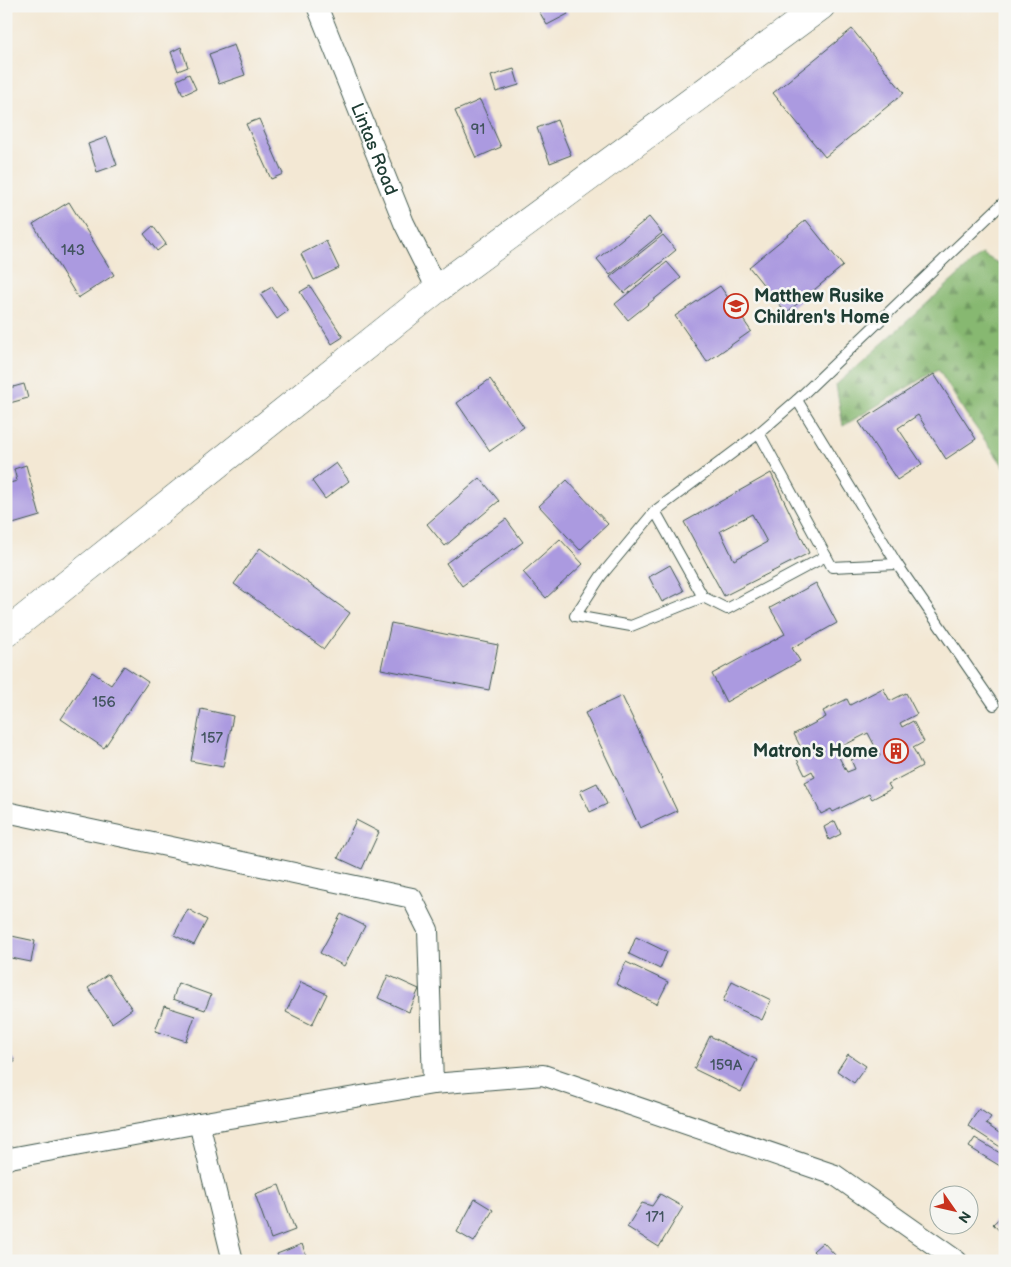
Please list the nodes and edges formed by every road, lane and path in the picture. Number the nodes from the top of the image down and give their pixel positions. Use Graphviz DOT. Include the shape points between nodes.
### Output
graph roads {
  1 [pos="317,6"];
  2 [pos="821,6"];
  3 [pos="1005,201"];
  4 [pos="437,289"];
  5 [pos="797,400"];
  6 [pos="759,434"];
  7 [pos="655,511"];
  8 [pos="826,556"];
  9 [pos="897,564"];
  10 [pos="703,597"];
  11 [pos="6,633"];
  12 [pos="994,705"];
  13 [pos="6,811"];
  14 [pos="433,1084"];
  15 [pos="199,1122"];
  16 [pos="6,1160"];
  17 [pos="233,1261"];
  18 [pos="957,1261"];
  1 -- 4 [label="street, Lintas Road" via="404,224"];
  2 -- 4 [label="street"];
  3 -- 5 [label="lane"];
  4 -- 11 [label="street"];
  5 -- 6 [label="lane"];
  5 -- 9 [label="lane"];
  6 -- 7 [label="lane"];
  6 -- 8 [label="lane"];
  7 -- 10 [label="lane"];
  7 -- 10 [label="lane" via="601,576 575,616 631,626"];
  8 -- 9 [label="lane" via="832,567"];
  8 -- 10 [label="lane" via="727,609"];
  9 -- 12 [label="lane"];
  13 -- 14 [label="street" via="412,898 428,930"];
  14 -- 15 [label="street"];
  14 -- 18 [label="street" via="543,1075 835,1175"];
  15 -- 16 [label="street"];
  15 -- 17 [label="street"];
}
